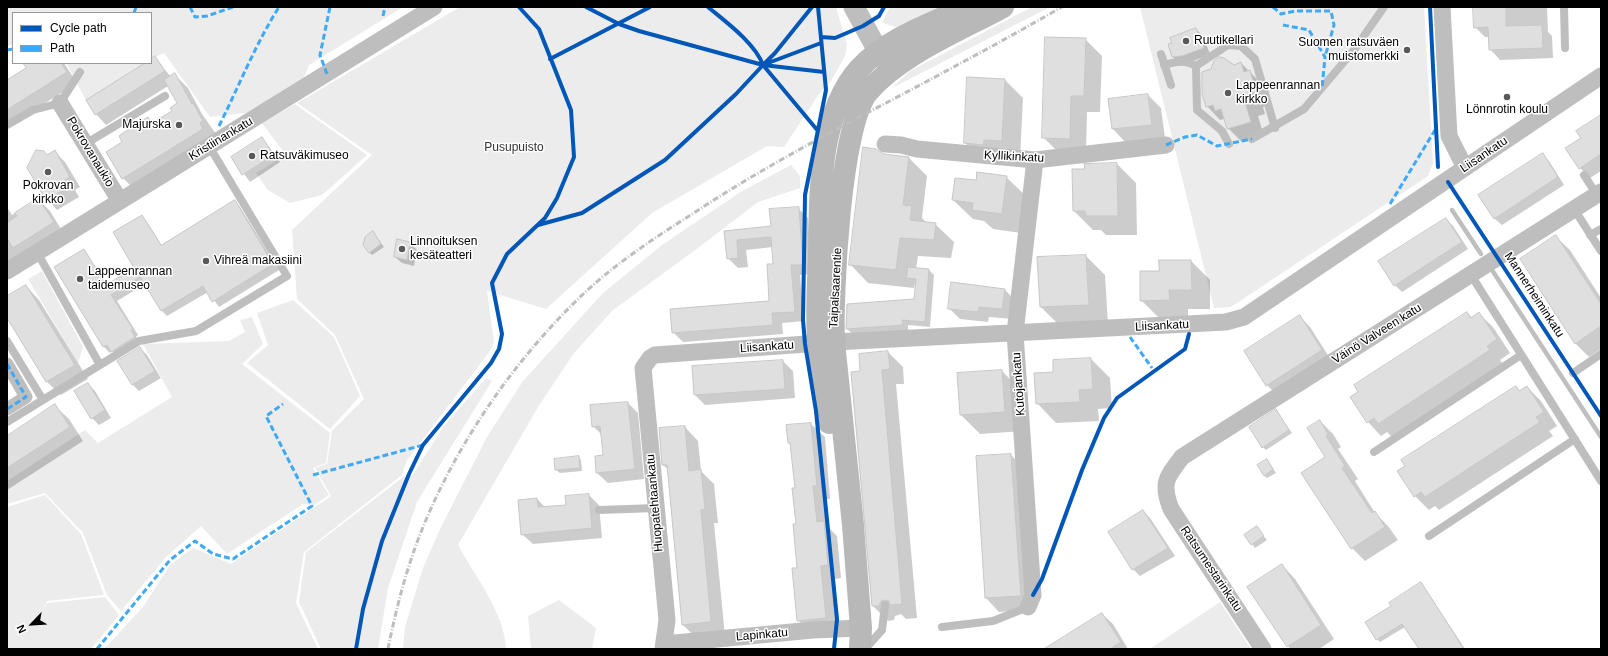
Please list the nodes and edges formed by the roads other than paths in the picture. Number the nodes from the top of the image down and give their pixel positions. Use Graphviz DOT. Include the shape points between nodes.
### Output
graph roads {
  1 [pos="434,7"];
  2 [pos="854,7"];
  3 [pos="967,7"];
  4 [pos="1003,7"];
  5 [pos="1384,7"];
  6 [pos="1442,7"];
  7 [pos="1564,7"];
  8 [pos="1565,48"];
  9 [pos="878,51"];
  10 [pos="1161,54"];
  11 [pos="1164,65"];
  12 [pos="1196,66"];
  13 [pos="891,68"];
  14 [pos="80,72"];
  15 [pos="1601,76"];
  16 [pos="1171,85"];
  17 [pos="165,96"];
  18 [pos="60,103"];
  19 [pos="7,125"];
  20 [pos="1274,128"];
  21 [pos="1252,139"];
  22 [pos="85,144"];
  23 [pos="885,144"];
  24 [pos="1228,144"];
  25 [pos="1166,145"];
  26 [pos="209,146"];
  27 [pos="1035,160"];
  28 [pos="1464,168"];
  29 [pos="1584,175"];
  30 [pos="1599,193"];
  31 [pos="120,201"];
  32 [pos="1574,209"];
  33 [pos="1601,229"];
  34 [pos="1590,235"];
  35 [pos="1601,251"];
  36 [pos="36,252"];
  37 [pos="7,272"];
  38 [pos="1471,275"];
  39 [pos="1015,333"];
  40 [pos="7,341"];
  41 [pos="826,343"];
  42 [pos="1601,354"];
  43 [pos="1522,355"];
  44 [pos="650,358"];
  45 [pos="7,364"];
  46 [pos="100,365"];
  47 [pos="1573,373"];
  48 [pos="43,400"];
  49 [pos="7,409"];
  50 [pos="7,422"];
  51 [pos="1575,439"];
  52 [pos="1374,452"];
  53 [pos="1601,481"];
  54 [pos="1165,487"];
  55 [pos="656,508"];
  56 [pos="599,510"];
  57 [pos="1429,536"];
  58 [pos="885,605"];
  59 [pos="1028,607"];
  60 [pos="942,627"];
  61 [pos="856,641"];
  62 [pos="663,646"];
  63 [pos="1263,649"];
  1 -- 26 [label="street, Kristiinankatu"];
  2 -- 9 [label="street"];
  3 -- 9 [label="main road, Taipalsaarentie"];
  4 -- 13 [label="main road, Taipalsaarentie"];
  5 -- 20 [label="lane" via="1354,50 1304,109"];
  6 -- 28 [label="street" via="1449,136"];
  7 -- 8 [label="lane"];
  9 -- 13 [label="street"];
  9 -- 41 [label="main road, Taipalsaarentie" via="859,69 844,93 834,115 824,153 816,319"];
  10 -- 11 [label="lane"];
  11 -- 12 [label="lane" via="1188,61"];
  11 -- 16 [label="lane"];
  12 -- 20 [label="lane" via="1228,45 1241,46 1255,59"];
  12 -- 24 [label="lane" via="1197,110 1222,131"];
  13 -- 41 [label="main road, Taipalsaarentie" via="867,93 856,112"];
  14 -- 18 [label="lane"];
  15 -- 28 [label="street, Liisankatu"];
  17 -- 22 [label="lane"];
  18 -- 19 [label="lane" via="33,110"];
  18 -- 22 [label="street, Pokrovanaukio"];
  20 -- 21 [label="lane"];
  22 -- 31 [label="street, Pokrovanaukio"];
  23 -- 27 [label="street, Kyllikinkatu"];
  25 -- 27 [label="street, Kyllikinkatu"];
  26 -- 31 [label="street, Kristiinankatu"];
  26 -- 46 [label="lane" via="287,276 196,331 139,341"];
  27 -- 39 [label="street, Kutojankatu"];
  28 -- 39 [label="street, Liisankatu" via="1244,317 1226,322"];
  29 -- 30 [label="lane"];
  30 -- 32 [label="street, Väinö Valveen katu"];
  31 -- 36 [label="street, Kristiinankatu"];
  32 -- 34 [label="lane"];
  32 -- 38 [label="street, Väinö Valveen katu"];
  33 -- 34 [label="lane"];
  34 -- 35 [label="lane"];
  36 -- 37 [label="street, Kristiinankatu"];
  36 -- 46 [label="lane"];
  38 -- 43 [label="lane"];
  38 -- 54 [label="street, Väinö Valveen katu" via="1182,457 1168,475"];
  39 -- 41 [label="street, Liisankatu"];
  39 -- 59 [label="street, Kutojankatu" via="1033,595"];
  40 -- 48 [label="lane"];
  41 -- 44 [label="street, Liisankatu" via="655,355"];
  41 -- 61 [label="main road, Taipalsaarentie" via="840,519"];
  42 -- 47 [label="lane"];
  43 -- 51 [label="lane"];
  43 -- 52 [label="lane"];
  44 -- 55 [label="street, Huopatehtaankatu" via="643,368"];
  45 -- 49 [label="street" via="26,397"];
  46 -- 48 [label="lane"];
  48 -- 50 [label="lane"];
  51 -- 53 [label="lane"];
  51 -- 57 [label="lane"];
  54 -- 63 [label="street, Ratsumestarinkatu" via="1171,509"];
  55 -- 56 [label="lane"];
  55 -- 62 [label="street, Huopatehtaankatu" via="667,620"];
  58 -- 61 [label="lane" via="882,630"];
  59 -- 60 [label="lane" via="993,620"];
  61 -- 62 [label="street, Lapinkatu"];
}
